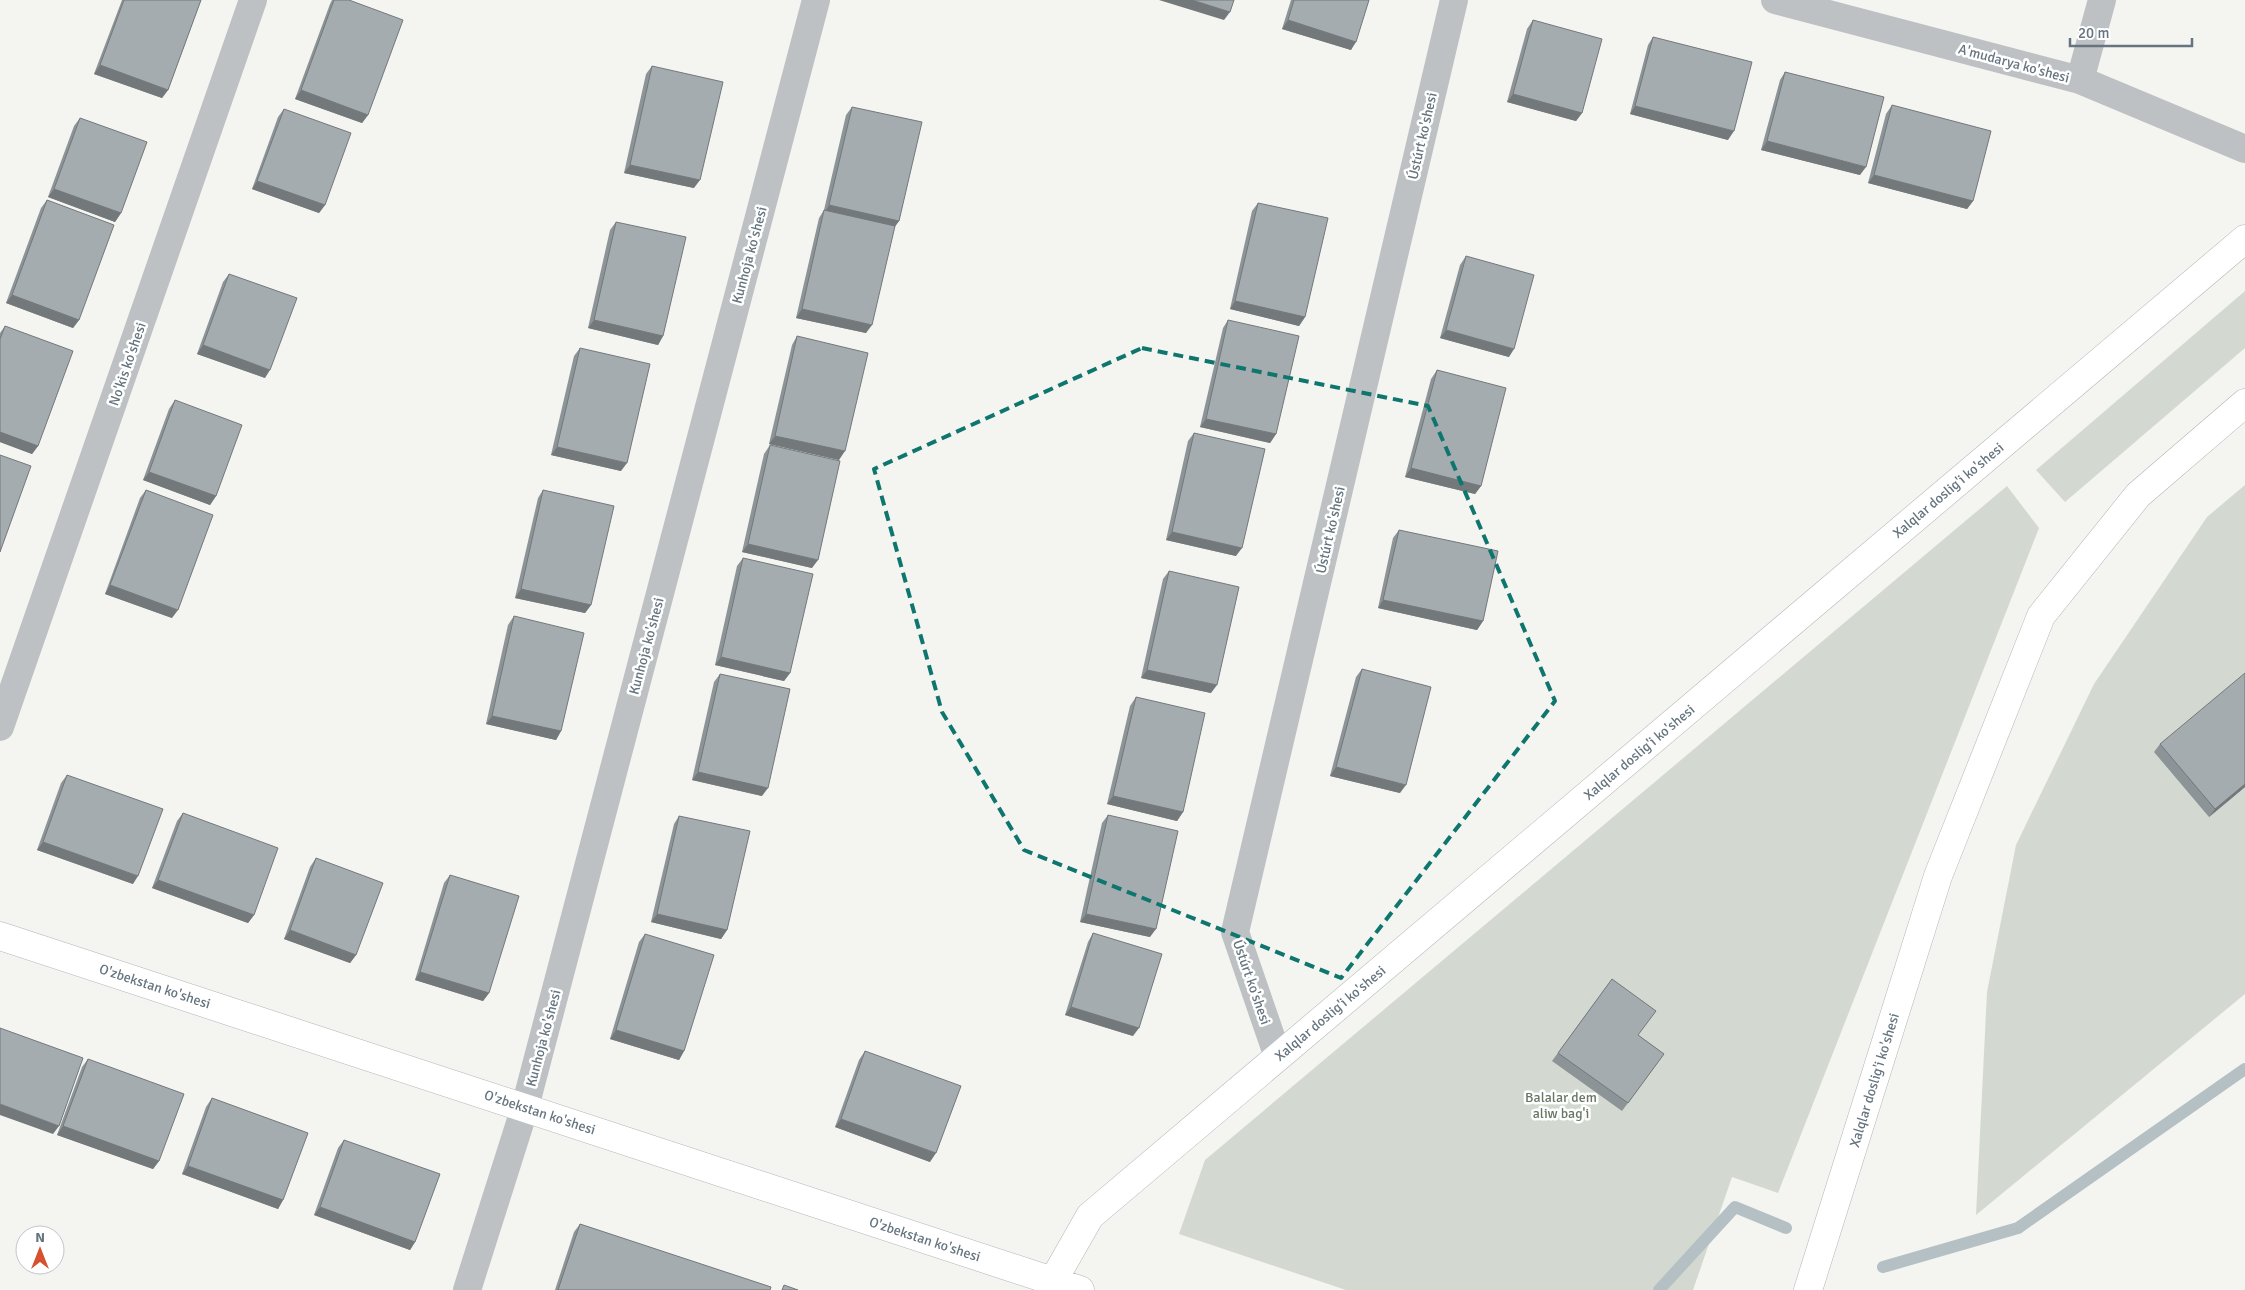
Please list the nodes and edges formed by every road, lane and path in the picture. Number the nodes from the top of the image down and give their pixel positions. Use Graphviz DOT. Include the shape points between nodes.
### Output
graph roads {
  1 [pos="253,0"];
  2 [pos="816,0"];
  3 [pos="1454,0"];
  4 [pos="1775,0"];
  5 [pos="2102,0"];
  6 [pos="2080,80"];
  7 [pos="2245,149"];
  8 [pos="2245,239"];
  9 [pos="2245,403"];
  10 [pos="0,727"];
  11 [pos="0,936"];
  12 [pos="1278,1057"];
  13 [pos="525,1107"];
  14 [pos="1053,1281"];
  15 [pos="467,1290"];
  16 [pos="1080,1290"];
  17 [pos="1808,1290"];
  1 -- 10 [label="street, No'kis ko'shesi"];
  2 -- 13 [label="street, Kunhoja ko'shesi"];
  3 -- 12 [label="street, Ústúrt ko'shesi" via="1235,932"];
  4 -- 6 [label="street, A'mudarya ko'shesi"];
  5 -- 6 [label="street"];
  6 -- 7 [label="street, A'mudarya ko'shesi"];
  8 -- 12 [label="main road, Xalqlar doslig'i ko'shesi"];
  9 -- 17 [label="main road, Xalqlar doslig'i ko'shesi" via="2138,495 2042,616 1938,876"];
  11 -- 13 [label="main road, O'zbekstan ko'shesi"];
  12 -- 14 [label="main road, Xalqlar doslig'i ko'shesi" via="1090,1216"];
  13 -- 14 [label="main road, O'zbekstan ko'shesi"];
  13 -- 15 [label="street, Kunhoja ko'shesi"];
  14 -- 16 [label="main road, O'zbekstan ko'shesi"];
}
